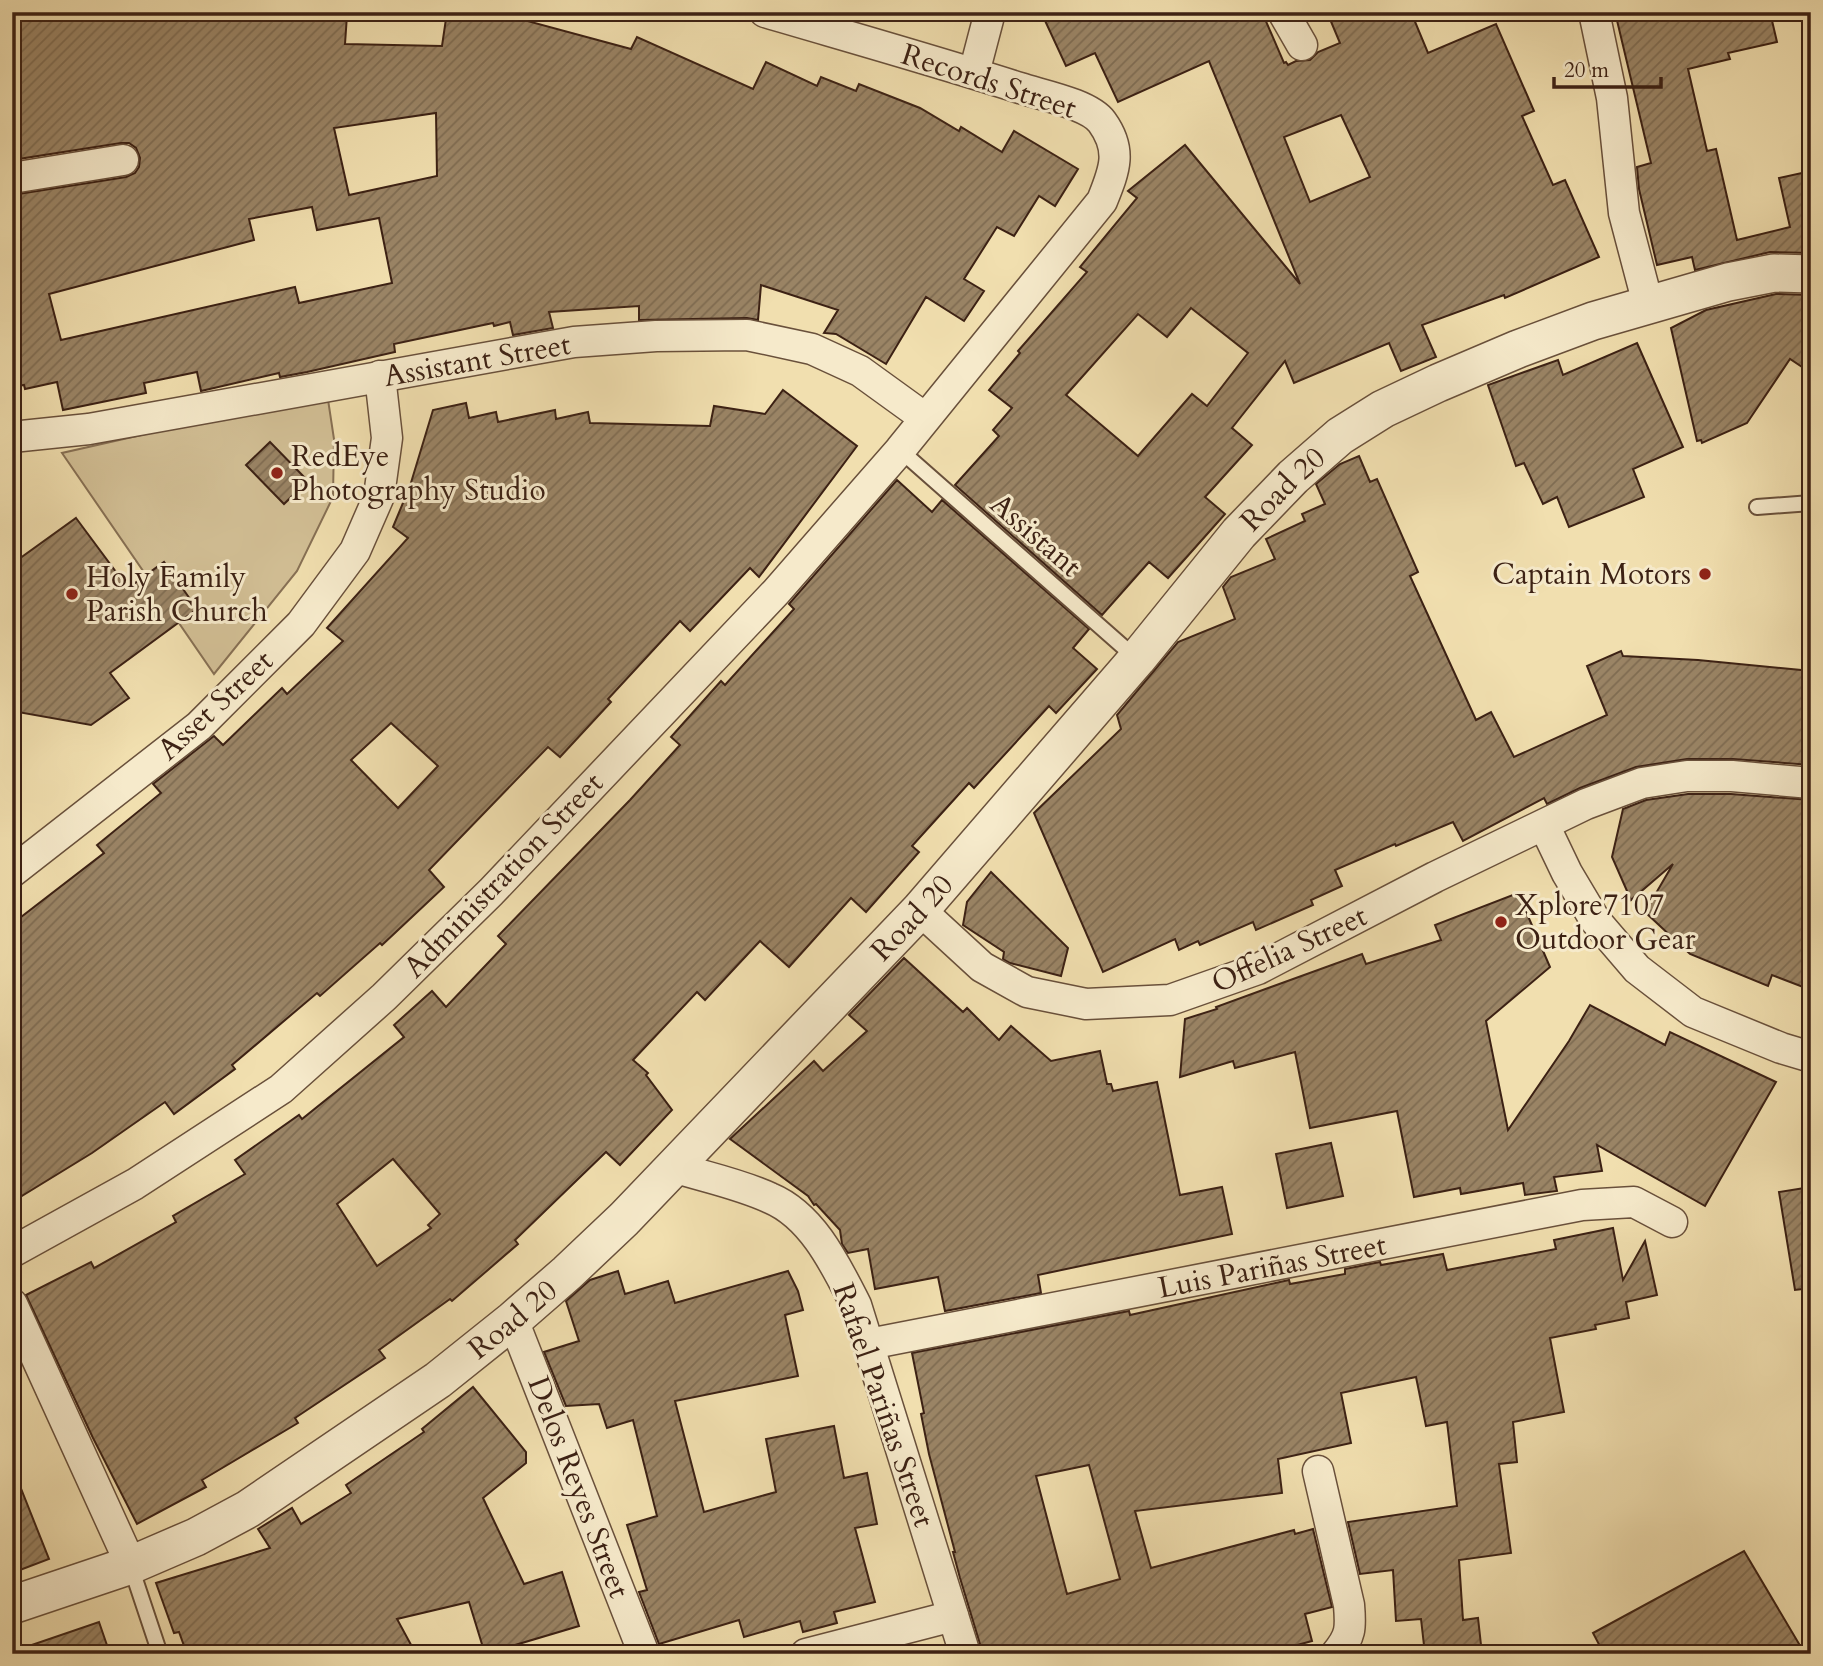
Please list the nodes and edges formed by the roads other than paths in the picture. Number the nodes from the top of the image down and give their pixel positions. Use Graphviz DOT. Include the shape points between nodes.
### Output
graph roads {
  1 [pos="765,12"];
  2 [pos="990,12"];
  3 [pos="1283,12"];
  4 [pos="1594,12"];
  5 [pos="1302,45"];
  6 [pos="974,73"];
  7 [pos="123,160"];
  8 [pos="12,178"];
  9 [pos="1811,274"];
  10 [pos="1648,304"];
  11 [pos="380,376"];
  12 [pos="925,418"];
  13 [pos="12,437"];
  14 [pos="900,450"];
  15 [pos="1811,503"];
  16 [pos="1757,507"];
  17 [pos="1137,659"];
  18 [pos="1811,783"];
  19 [pos="1544,825"];
  20 [pos="12,872"];
  21 [pos="920,910"];
  22 [pos="1811,1057"];
  23 [pos="673,1167"];
  24 [pos="1672,1222"];
  25 [pos="12,1252"];
  26 [pos="12,1304"];
  27 [pos="513,1320"];
  28 [pos="869,1344"];
  29 [pos="1318,1471"];
  30 [pos="131,1565"];
  31 [pos="12,1605"];
  32 [pos="953,1616"];
  33 [pos="160,1654"];
  34 [pos="644,1654"];
  35 [pos="806,1654"];
  36 [pos="965,1654"];
  37 [pos="1336,1654"];
  1 -- 6 [label="street, Records Street"];
  2 -- 6 [label="street"];
  3 -- 5 [label="street"];
  4 -- 10 [label="street" via="1612,98 1624,213"];
  6 -- 12 [label="street, Records Street" via="1077,106 1100,119 1115,143 1114,171 1102,201"];
  7 -- 8 [label="street"];
  9 -- 10 [label="street, Road 20" via="1774,273"];
  10 -- 17 [label="street, Road 20" via="1450,378 1383,409 1340,436 1239,533"];
  11 -- 12 [label="street, Assistant Street" via="574,342 747,335 813,349 860,371"];
  11 -- 13 [label="street, Assistant Street" via="89,429"];
  11 -- 20 [label="street, Asset Street" via="387,438 379,496 355,551 301,624 199,726"];
  12 -- 14 [label="street, Administration Street"];
  14 -- 17 [label="lane, Assistant"];
  14 -- 25 [label="street, Administration Street" via="776,592 491,892 384,997 281,1089 135,1184"];
  15 -- 16 [label="lane"];
  17 -- 21 [label="street, Road 20"];
  18 -- 19 [label="street, Offelia Street" via="1687,776 1642,783"];
  19 -- 21 [label="street, Offelia Street" via="1258,970 1170,1000 1086,1004 1027,992 982,967"];
  19 -- 22 [label="street" via="1595,920 1637,969 1693,1012"];
  21 -- 23 [label="street, Road 20"];
  23 -- 27 [label="street, Road 20"];
  23 -- 28 [label="street, Rafael Pariñas Street" via="772,1198 799,1217 832,1259 856,1304"];
  24 -- 28 [label="street, Luis Pariñas Street" via="1634,1202 1582,1205"];
  26 -- 30 [label="street"];
  27 -- 30 [label="street, Road 20" via="438,1380 258,1502 196,1537"];
  27 -- 34 [label="street, Delos Reyes Street"];
  28 -- 32 [label="street, Rafael Pariñas Street"];
  29 -- 37 [label="street" via="1352,1628"];
  30 -- 31 [label="street, Road 20"];
  30 -- 33 [label="lane"];
  32 -- 35 [label="street"];
  32 -- 36 [label="street, Rafael Pariñas Street"];
}
